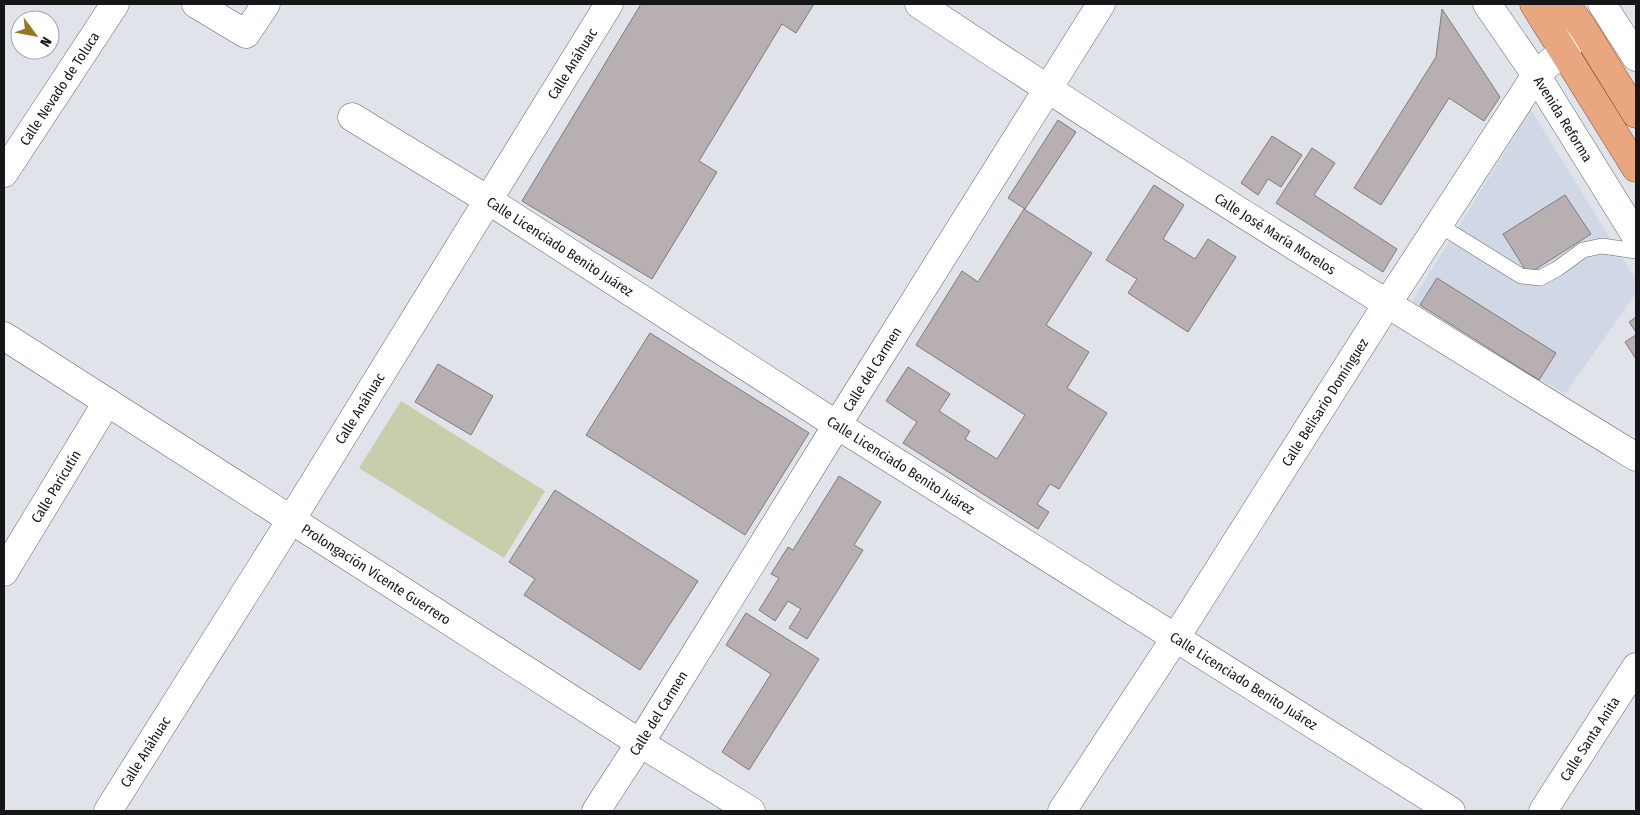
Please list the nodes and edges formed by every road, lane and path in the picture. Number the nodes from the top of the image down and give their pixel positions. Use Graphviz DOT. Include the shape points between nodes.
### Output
graph roads {
  1 [pos="115,4"];
  2 [pos="196,4"];
  3 [pos="266,4"];
  4 [pos="609,4"];
  5 [pos="919,4"];
  6 [pos="1101,4"];
  7 [pos="1487,4"];
  8 [pos="1534,4"];
  9 [pos="1565,4"];
  10 [pos="1602,4"];
  11 [pos="1583,28"];
  12 [pos="1564,50"];
  13 [pos="1636,57"];
  14 [pos="1536,75"];
  15 [pos="1048,90"];
  16 [pos="1636,114"];
  17 [pos="352,117"];
  18 [pos="1636,168"];
  19 [pos="4,173"];
  20 [pos="488,200"];
  21 [pos="1439,225"];
  22 [pos="1636,236"];
  23 [pos="1636,251"];
  24 [pos="1387,304"];
  25 [pos="4,336"];
  26 [pos="107,402"];
  27 [pos="837,425"];
  28 [pos="1636,457"];
  29 [pos="292,520"];
  30 [pos="4,572"];
  31 [pos="1176,637"];
  32 [pos="1636,666"];
  33 [pos="640,743"];
  34 [pos="108,811"];
  35 [pos="596,811"];
  36 [pos="751,811"];
  37 [pos="1062,811"];
  38 [pos="1451,811"];
  39 [pos="1543,811"];
  1 -- 19 [label="street, Calle Nevado de Toluca"];
  2 -- 3 [label="street" via="246,34"];
  4 -- 20 [label="street, Calle Anáhuac"];
  5 -- 15 [label="street, Calle José María Morelos"];
  6 -- 15 [label="street, Calle del Carmen"];
  7 -- 14 [label="street, Avenida Reforma"];
  8 -- 12 [label="main road"];
  9 -- 11 [label="main road"];
  10 -- 11 [label="street, Calle Belisario Domínguez"];
  10 -- 13 [label="street"];
  11 -- 12 [label="street, Calle Belisario Domínguez"];
  11 -- 16 [label="main road"];
  12 -- 14 [label="street, Calle Belisario Domínguez"];
  12 -- 18 [label="main road"];
  14 -- 21 [label="street, Calle Belisario Domínguez"];
  14 -- 22 [label="street, Avenida Reforma"];
  15 -- 24 [label="street, Calle José María Morelos"];
  15 -- 27 [label="street, Calle del Carmen"];
  17 -- 20 [label="street, Calle Licenciado Benito Juárez"];
  20 -- 27 [label="street, Calle Licenciado Benito Juárez"];
  20 -- 29 [label="street, Calle Anáhuac"];
  21 -- 23 [label="lane" via="1521,276 1540,278 1583,250 1602,246"];
  21 -- 24 [label="street, Calle Belisario Domínguez"];
  24 -- 28 [label="street, Calle José María Morelos"];
  24 -- 31 [label="street, Calle Belisario Domínguez"];
  25 -- 26 [label="street, Prolongación Vicente Guerrero"];
  26 -- 29 [label="street, Prolongación Vicente Guerrero"];
  26 -- 30 [label="street, Calle Paricutín"];
  27 -- 31 [label="street, Calle Licenciado Benito Juárez"];
  27 -- 33 [label="street, Calle del Carmen"];
  29 -- 33 [label="street, Prolongación Vicente Guerrero"];
  29 -- 34 [label="street, Calle Anáhuac"];
  31 -- 37 [label="street, Calle Belisario Domínguez"];
  31 -- 38 [label="street, Calle Licenciado Benito Juárez"];
  32 -- 39 [label="street, Calle Santa Anita"];
  33 -- 35 [label="street, Calle del Carmen"];
  33 -- 36 [label="street, Prolongación Vicente Guerrero"];
}
